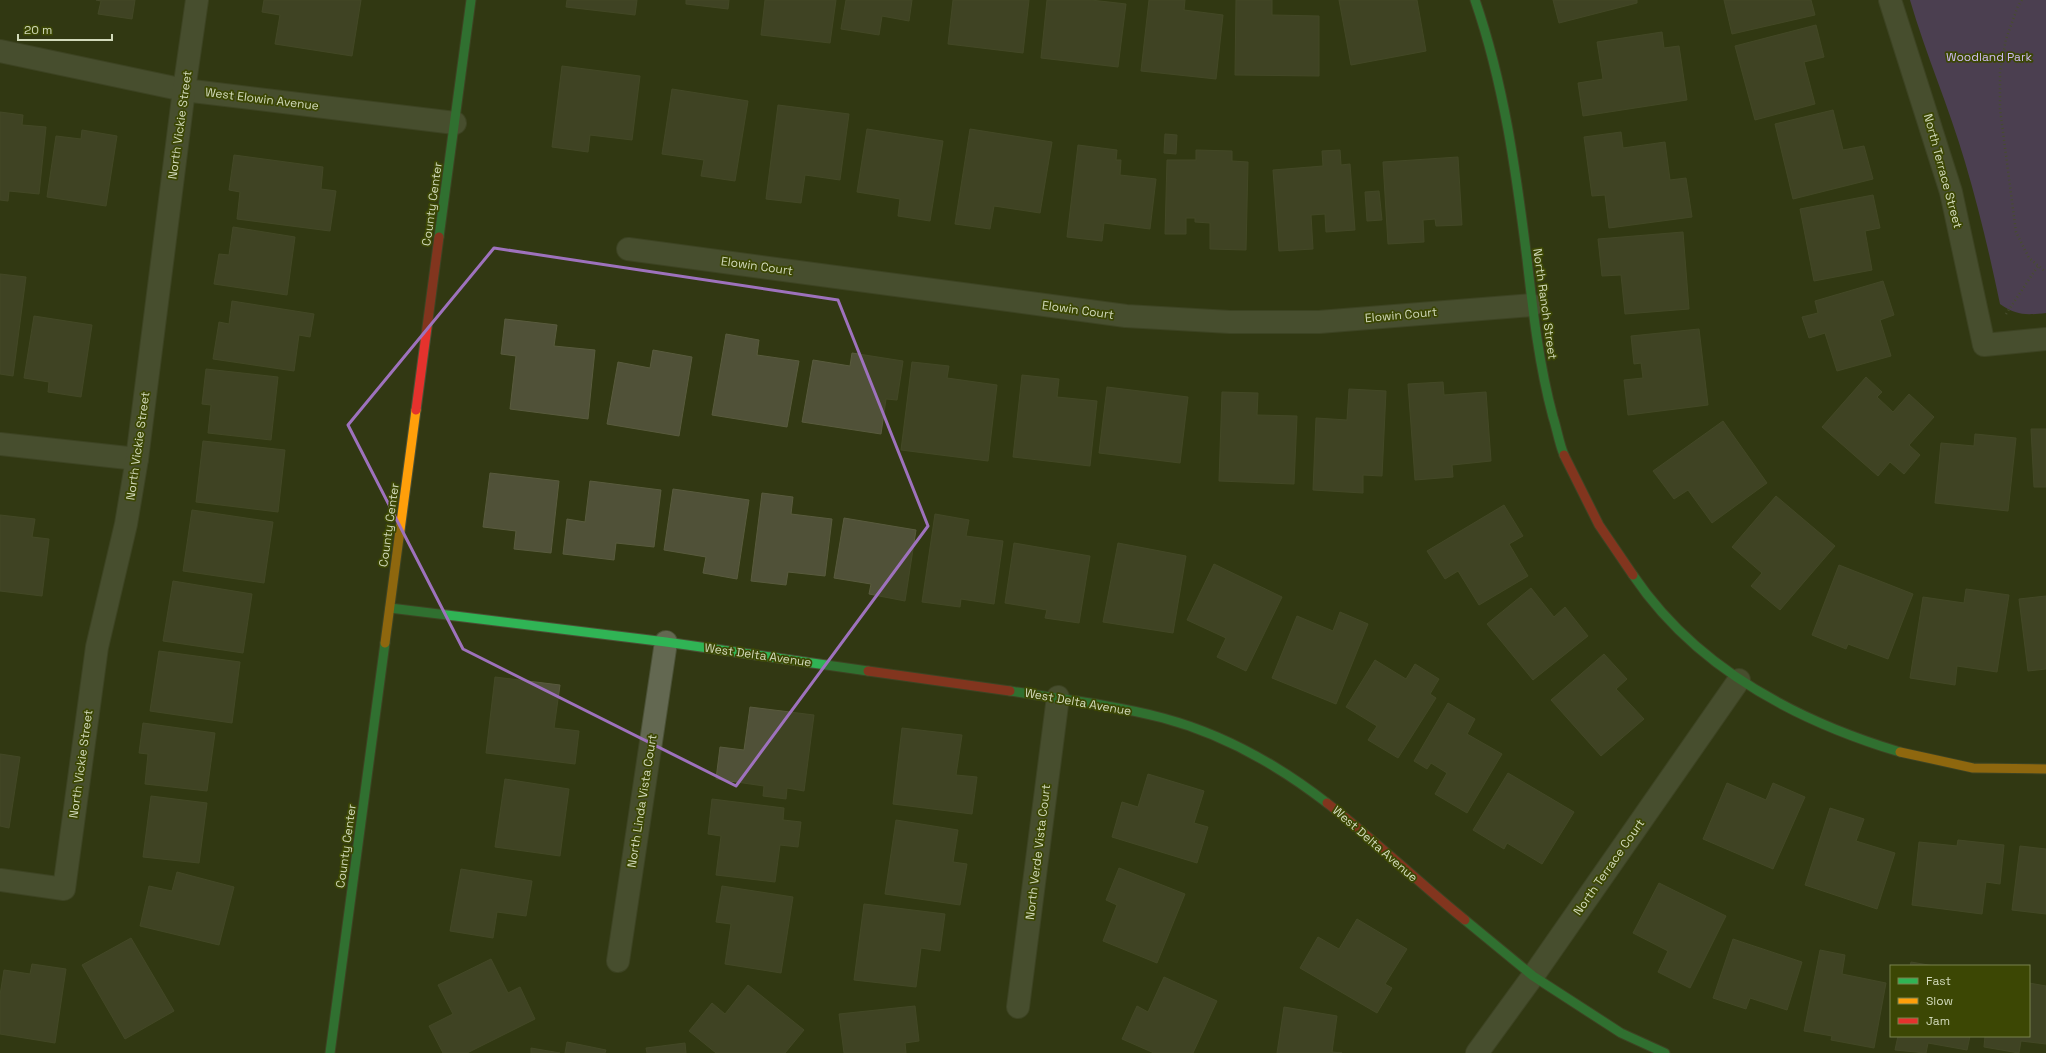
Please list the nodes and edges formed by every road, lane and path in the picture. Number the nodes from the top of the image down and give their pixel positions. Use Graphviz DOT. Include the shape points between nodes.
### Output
graph roads {
  1 [pos="197,0"];
  2 [pos="471,0"];
  3 [pos="1475,0"];
  4 [pos="1890,0"];
  5 [pos="2022,0"];
  6 [pos="0,52"];
  7 [pos="184,90"];
  8 [pos="455,123"];
  9 [pos="628,249"];
  10 [pos="2038,266"];
  11 [pos="2046,272"];
  12 [pos="1532,305"];
  13 [pos="2046,339"];
  14 [pos="1984,345"];
  15 [pos="0,444"];
  16 [pos="137,459"];
  17 [pos="390,608"];
  18 [pos="666,642"];
  19 [pos="1739,680"];
  20 [pos="1058,697"];
  21 [pos="2046,769"];
  22 [pos="0,880"];
  23 [pos="618,961"];
  24 [pos="1533,976"];
  25 [pos="1018,1007"];
  26 [pos="330,1053"];
  27 [pos="1477,1053"];
  28 [pos="1665,1053"];
  1 -- 7 [label="street, North Vickie Street"];
  2 -- 8 [label="street, County Center"];
  3 -- 12 [label="street, North Ranch Street" via="1503,97 1517,177"];
  4 -- 14 [label="street, North Terrace Street" via="1951,192"];
  5 -- 10 [label="path" via="2006,39 2000,72 2000,109 2016,232 2030,258"];
  6 -- 7 [label="street, West Elowin Avenue"];
  7 -- 8 [label="street, West Elowin Avenue"];
  7 -- 16 [label="street, North Vickie Street"];
  8 -- 17 [label="street, County Center"];
  9 -- 12 [label="street, Elowin Court" via="1126,316 1230,322 1319,322"];
  10 -- 11 [label="path"];
  10 -- 14 [label="path"];
  12 -- 19 [label="street, North Ranch Street" via="1544,383 1563,452 1599,525 1644,591 1688,638"];
  13 -- 14 [label="street"];
  15 -- 16 [label="street"];
  16 -- 22 [label="street, North Vickie Street" via="126,524 97,647 64,889"];
  17 -- 18 [label="street, West Delta Avenue"];
  17 -- 26 [label="street, County Center"];
  18 -- 20 [label="street, West Delta Avenue"];
  18 -- 23 [label="street, North Linda Vista Court"];
  19 -- 21 [label="street, North Ranch Street" via="1793,711 1853,737 1906,754 1973,768"];
  19 -- 24 [label="street, North Terrace Court"];
  20 -- 24 [label="street, West Delta Avenue" via="1164,718 1211,734 1258,756 1301,783 1362,830 1425,888"];
  20 -- 25 [label="street, North Verde Vista Court"];
  24 -- 27 [label="street, North Terrace Court"];
  24 -- 28 [label="street, West Delta Avenue" via="1621,1033"];
}
